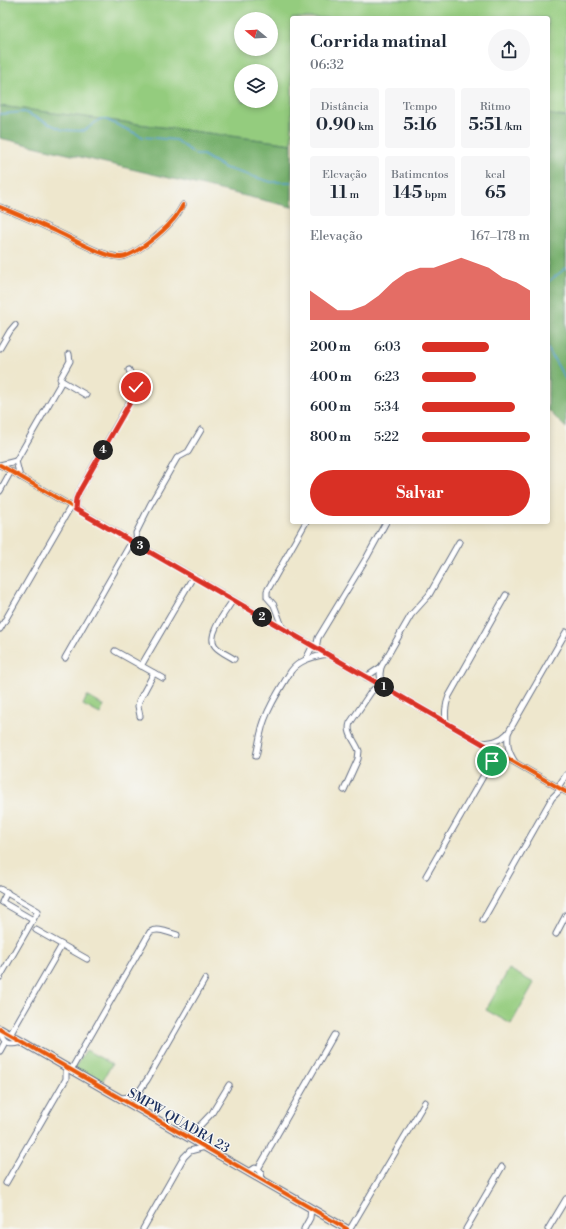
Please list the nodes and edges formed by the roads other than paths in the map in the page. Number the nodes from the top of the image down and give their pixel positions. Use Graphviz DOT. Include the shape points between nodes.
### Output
graph roads {
  1 [pos="183,205"];
  2 [pos="0,207"];
  3 [pos="15,325"];
  4 [pos="0,348"];
  5 [pos="69,354"];
  6 [pos="129,370"];
  7 [pos="62,381"];
  8 [pos="86,395"];
  9 [pos="201,430"];
  10 [pos="16,461"];
  11 [pos="0,465"];
  12 [pos="11,472"];
  13 [pos="20,477"];
  14 [pos="0,491"];
  15 [pos="73,508"];
  16 [pos="305,524"];
  17 [pos="385,524"];
  18 [pos="136,533"];
  19 [pos="126,538"];
  20 [pos="132,541"];
  21 [pos="459,542"];
  22 [pos="137,545"];
  23 [pos="193,577"];
  24 [pos="506,595"];
  25 [pos="233,600"];
  26 [pos="283,629"];
  27 [pos="0,630"];
  28 [pos="566,632"];
  29 [pos="313,646"];
  30 [pos="115,651"];
  31 [pos="327,654"];
  32 [pos="65,658"];
  33 [pos="234,659"];
  34 [pos="306,660"];
  35 [pos="141,666"];
  36 [pos="381,667"];
  37 [pos="154,673"];
  38 [pos="366,677"];
  39 [pos="163,678"];
  40 [pos="381,685"];
  41 [pos="140,716"];
  42 [pos="446,722"];
  43 [pos="508,733"];
  44 [pos="482,743"];
  45 [pos="497,752"];
  46 [pos="256,756"];
  47 [pos="515,762"];
  48 [pos="566,774"];
  49 [pos="560,788"];
  50 [pos="344,790"];
  51 [pos="426,876"];
  52 [pos="0,889"];
  53 [pos="7,892"];
  54 [pos="566,915"];
  55 [pos="33,920"];
  56 [pos="483,920"];
  57 [pos="36,930"];
  58 [pos="556,934"];
  59 [pos="176,935"];
  60 [pos="62,945"];
  61 [pos="87,960"];
  62 [pos="0,977"];
  63 [pos="205,979"];
  64 [pos="0,1030"];
  65 [pos="10,1034"];
  66 [pos="334,1035"];
  67 [pos="22,1041"];
  68 [pos="5,1042"];
  69 [pos="0,1051"];
  70 [pos="71,1070"];
  71 [pos="66,1079"];
  72 [pos="229,1085"];
  73 [pos="139,1091"];
  74 [pos="121,1098"];
  75 [pos="425,1102"];
  76 [pos="144,1111"];
  77 [pos="189,1137"];
  78 [pos="206,1147"];
  79 [pos="502,1167"];
  80 [pos="258,1169"];
  81 [pos="249,1172"];
  82 [pos="260,1179"];
  83 [pos="6,1183"];
  84 [pos="566,1199"];
  85 [pos="311,1208"];
  86 [pos="318,1212"];
  87 [pos="310,1218"];
  88 [pos="143,1229"];
  89 [pos="304,1229"];
  90 [pos="347,1229"];
  91 [pos="350,1229"];
  92 [pos="466,1229"];
  93 [pos="548,1229"];
  1 -- 2 [label="street" via="160,233 135,253 123,257 106,255"];
  3 -- 4 [label="street"];
  5 -- 7 [label="street"];
  6 -- 15 [label="street" via="136,387 134,394 79,492"];
  7 -- 8 [label="street"];
  7 -- 10 [label="street"];
  9 -- 18 [label="street" via="188,452 177,458"];
  10 -- 11 [label="street"];
  10 -- 13 [label="street"];
  11 -- 12 [label="street"];
  12 -- 13 [label="street"];
  12 -- 14 [label="street"];
  13 -- 15 [label="street"];
  15 -- 19 [label="street"];
  15 -- 27 [label="street"];
  16 -- 26 [label="street" via="267,591"];
  17 -- 29 [label="street"];
  18 -- 19 [label="street"];
  18 -- 22 [label="street"];
  19 -- 20 [label="street"];
  20 -- 22 [label="street"];
  20 -- 32 [label="street"];
  21 -- 36 [label="street" via="429,595 411,615"];
  22 -- 23 [label="street"];
  23 -- 25 [label="street"];
  23 -- 35 [label="street"];
  24 -- 42 [label="street" via="449,696 445,709"];
  25 -- 26 [label="street"];
  25 -- 33 [label="street" via="212,636 216,647"];
  26 -- 29 [label="street"];
  28 -- 43 [label="street"];
  29 -- 31 [label="street"];
  29 -- 34 [label="street"];
  30 -- 35 [label="street"];
  31 -- 34 [label="street"];
  31 -- 38 [label="street"];
  34 -- 46 [label="street" via="294,668 270,709 261,732"];
  35 -- 37 [label="street"];
  36 -- 38 [label="street"];
  36 -- 40 [label="street"];
  37 -- 39 [label="street"];
  37 -- 41 [label="street" via="139,703"];
  38 -- 40 [label="street"];
  40 -- 42 [label="street"];
  40 -- 50 [label="street" via="371,692 349,726 349,732 359,752"];
  42 -- 44 [label="street"];
  43 -- 44 [label="street" via="497,741"];
  43 -- 47 [label="street" via="507,747"];
  44 -- 45 [label="street"];
  45 -- 47 [label="street"];
  45 -- 51 [label="street"];
  47 -- 49 [label="street"];
  48 -- 49 [label="street"];
  49 -- 56 [label="street"];
  52 -- 53 [label="street"];
  53 -- 55 [label="street" via="38,910"];
  53 -- 55 [label="street" via="2,902"];
  54 -- 58 [label="street"];
  55 -- 62 [label="street"];
  57 -- 60 [label="street"];
  59 -- 70 [label="street" via="157,929 150,932"];
  60 -- 61 [label="street"];
  60 -- 65 [label="street"];
  63 -- 73 [label="street"];
  64 -- 65 [label="street, SMPW QUADRA 23"];
  64 -- 68 [label="street"];
  65 -- 67 [label="street, SMPW QUADRA 23"];
  66 -- 80 [label="street"];
  67 -- 68 [label="street"];
  67 -- 70 [label="street, SMPW QUADRA 23"];
  68 -- 69 [label="street"];
  70 -- 71 [label="street"];
  70 -- 71 [label="street"];
  70 -- 74 [label="street, SMPW QUADRA 23"];
  71 -- 83 [label="street"];
  72 -- 77 [label="street" via="211,1114"];
  73 -- 74 [label="street" via="129,1098"];
  73 -- 76 [label="street" via="137,1100"];
  74 -- 76 [label="street, SMPW QUADRA 23"];
  75 -- 91 [label="street"];
  76 -- 77 [label="street, SMPW QUADRA 23"];
  77 -- 78 [label="street, SMPW QUADRA 23"];
  78 -- 81 [label="street, SMPW QUADRA 23"];
  78 -- 88 [label="street" via="190,1151 184,1157"];
  79 -- 92 [label="street"];
  80 -- 81 [label="street"];
  80 -- 82 [label="street" via="261,1172"];
  81 -- 82 [label="street, SMPW QUADRA 23"];
  82 -- 85 [label="street, SMPW QUADRA 23"];
  84 -- 93 [label="street"];
  85 -- 86 [label="street, SMPW QUADRA 23"];
  85 -- 87 [label="street"];
  86 -- 87 [label="street"];
  86 -- 90 [label="street, SMPW QUADRA 23"];
  87 -- 89 [label="street"];
}
